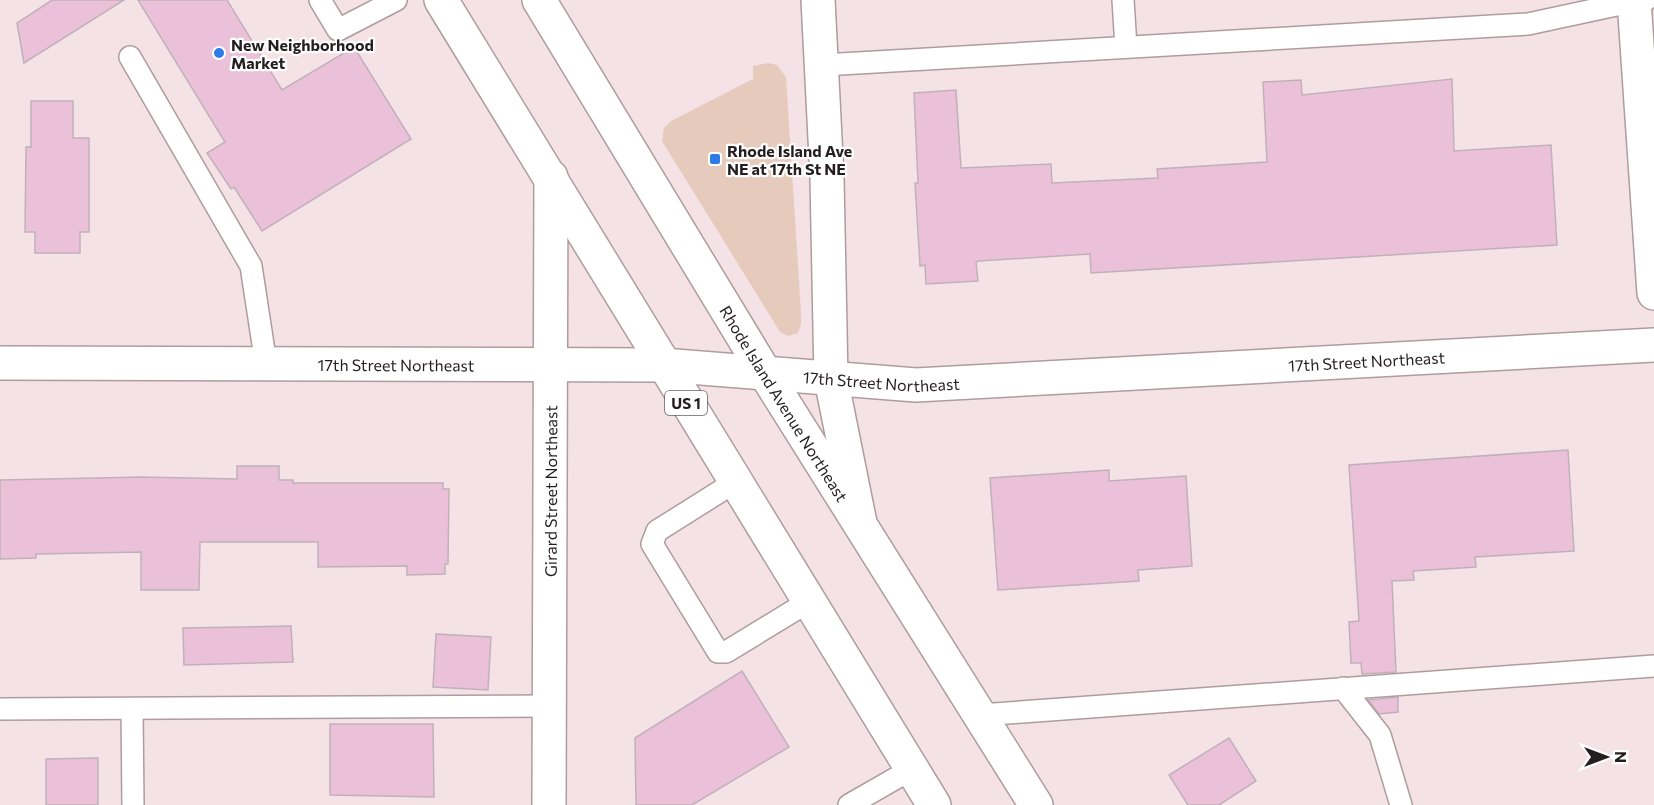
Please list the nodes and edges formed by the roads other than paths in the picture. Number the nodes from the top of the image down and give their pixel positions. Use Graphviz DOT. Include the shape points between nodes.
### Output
graph roads {
  1 [pos="320,0"];
  2 [pos="396,0"];
  3 [pos="441,0"];
  4 [pos="539,0"];
  5 [pos="818,0"];
  6 [pos="1123,0"];
  7 [pos="1636,0"];
  8 [pos="1126,47"];
  9 [pos="130,57"];
  10 [pos="823,65"];
  11 [pos="551,177"];
  12 [pos="1654,293"];
  13 [pos="1654,345"];
  14 [pos="0,363"];
  15 [pos="266,363"];
  16 [pos="552,364"];
  17 [pos="663,365"];
  18 [pos="765,373"];
  19 [pos="831,379"];
  20 [pos="735,482"];
  21 [pos="860,523"];
  22 [pos="808,602"];
  23 [pos="1654,666"];
  24 [pos="1344,688"];
  25 [pos="550,706"];
  26 [pos="0,709"];
  27 [pos="132,709"];
  28 [pos="980,715"];
  29 [pos="912,769"];
  30 [pos="133,805"];
  31 [pos="549,805"];
  32 [pos="849,805"];
  33 [pos="934,805"];
  34 [pos="1036,805"];
  35 [pos="1401,805"];
  1 -- 2 [label="lane" via="338,30"];
  3 -- 11 [label="street, US 1"];
  4 -- 18 [label="street, Rhode Island Avenue Northeast"];
  5 -- 10 [label="street"];
  6 -- 8 [label="lane"];
  7 -- 8 [label="lane" via="1528,24"];
  7 -- 12 [label="street"];
  8 -- 10 [label="lane"];
  9 -- 15 [label="lane" via="251,266"];
  10 -- 19 [label="street"];
  11 -- 16 [label="street, Girard Street Northeast"];
  11 -- 17 [label="street, US 1"];
  13 -- 19 [label="street, 17th Street Northeast" via="916,385"];
  14 -- 15 [label="street, 17th Street Northeast"];
  15 -- 16 [label="street, 17th Street Northeast"];
  16 -- 17 [label="street, 17th Street Northeast"];
  16 -- 25 [label="street, Girard Street Northeast"];
  17 -- 18 [label="street, 17th Street Northeast"];
  17 -- 20 [label="street, US 1"];
  18 -- 19 [label="street, 17th Street Northeast"];
  18 -- 21 [label="street, Rhode Island Avenue Northeast"];
  19 -- 21 [label="street"];
  20 -- 22 [label="street, US 1"];
  20 -- 22 [label="lane" via="657,531 652,544 718,652 726,652"];
  21 -- 28 [label="street, Rhode Island Avenue Northeast"];
  22 -- 29 [label="street, US 1"];
  23 -- 24 [label="lane"];
  24 -- 28 [label="lane"];
  24 -- 35 [label="lane" via="1380,735"];
  25 -- 27 [label="lane"];
  25 -- 31 [label="street, Girard Street Northeast"];
  26 -- 27 [label="lane"];
  27 -- 30 [label="lane"];
  28 -- 34 [label="street, Rhode Island Avenue Northeast"];
  29 -- 32 [label="lane"];
  29 -- 33 [label="street, US 1"];
}
